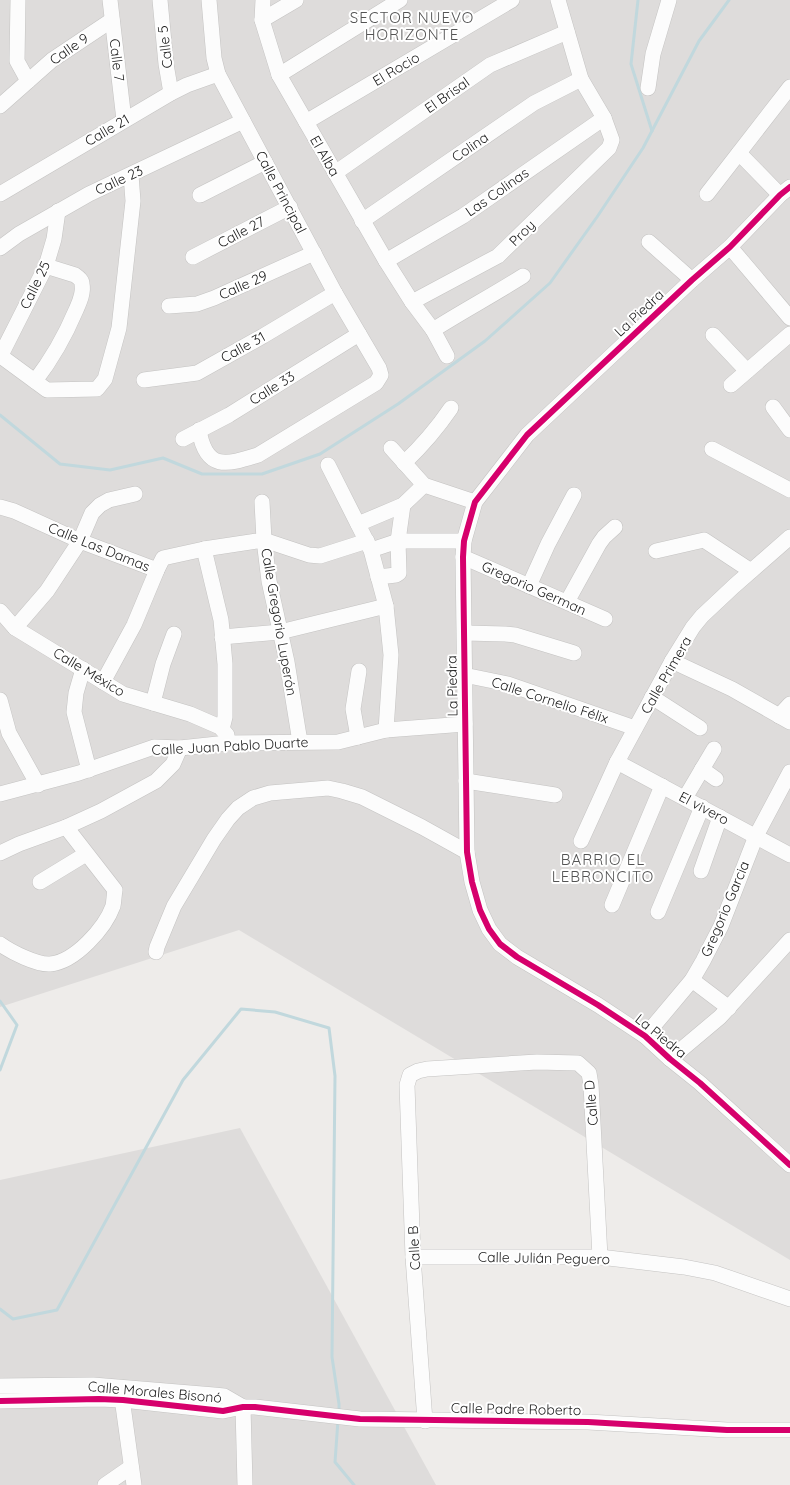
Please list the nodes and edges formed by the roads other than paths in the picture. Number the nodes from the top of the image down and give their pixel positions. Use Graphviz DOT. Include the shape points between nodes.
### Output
graph roads {
  1 [pos="18,0"];
  2 [pos="110,0"];
  3 [pos="160,0"];
  4 [pos="209,0"];
  5 [pos="263,0"];
  6 [pos="296,0"];
  7 [pos="400,0"];
  8 [pos="512,0"];
  9 [pos="558,0"];
  10 [pos="669,0"];
  11 [pos="112,20"];
  12 [pos="262,20"];
  13 [pos="567,32"];
  14 [pos="218,74"];
  15 [pos="279,75"];
  16 [pos="581,79"];
  17 [pos="28,81"];
  18 [pos="790,87"];
  19 [pos="648,88"];
  20 [pos="171,93"];
  21 [pos="0,106"];
  22 [pos="604,118"];
  23 [pos="124,120"];
  24 [pos="243,121"];
  25 [pos="306,122"];
  26 [pos="739,153"];
  27 [pos="265,162"];
  28 [pos="334,173"];
  29 [pos="131,175"];
  30 [pos="785,191"];
  31 [pos="0,194"];
  32 [pos="707,194"];
  33 [pos="200,196"];
  34 [pos="290,207"];
  35 [pos="58,211"];
  36 [pos="362,221"];
  37 [pos="649,242"];
  38 [pos="730,247"];
  39 [pos="0,248"];
  40 [pos="314,253"];
  41 [pos="193,257"];
  42 [pos="386,261"];
  43 [pos="46,266"];
  44 [pos="523,276"];
  45 [pos="692,280"];
  46 [pos="335,293"];
  47 [pos="412,302"];
  48 [pos="169,306"];
  49 [pos="790,318"];
  50 [pos="433,330"];
  51 [pos="359,334"];
  52 [pos="790,334"];
  53 [pos="713,335"];
  54 [pos="1,355"];
  55 [pos="446,356"];
  56 [pos="747,371"];
  57 [pos="144,380"];
  58 [pos="35,381"];
  59 [pos="731,385"];
  60 [pos="773,407"];
  61 [pos="451,408"];
  62 [pos="199,430"];
  63 [pos="790,430"];
  64 [pos="183,439"];
  65 [pos="391,448"];
  66 [pos="712,449"];
  67 [pos="404,463"];
  68 [pos="328,465"];
  69 [pos="424,485"];
  70 [pos="790,490"];
  71 [pos="134,494"];
  72 [pos="574,495"];
  73 [pos="262,502"];
  74 [pos="475,502"];
  75 [pos="403,505"];
  76 [pos="0,507"];
  77 [pos="358,524"];
  78 [pos="615,527"];
  79 [pos="790,537"];
  80 [pos="264,540"];
  81 [pos="80,541"];
  82 [pos="398,541"];
  83 [pos="464,541"];
  84 [pos="369,546"];
  85 [pos="204,549"];
  86 [pos="656,551"];
  87 [pos="463,557"];
  88 [pos="157,570"];
  89 [pos="752,571"];
  90 [pos="378,577"];
  91 [pos="529,586"];
  92 [pos="567,602"];
  93 [pos="386,606"];
  94 [pos="0,611"];
  95 [pos="605,619"];
  96 [pos="8,629"];
  97 [pos="280,632"];
  98 [pos="465,633"];
  99 [pos="174,634"];
  100 [pos="222,637"];
  101 [pos="574,653"];
  102 [pos="672,661"];
  103 [pos="83,669"];
  104 [pos="359,671"];
  105 [pos="464,675"];
  106 [pos="103,682"];
  107 [pos="652,697"];
  108 [pos="0,700"];
  109 [pos="153,703"];
  110 [pos="790,704"];
  111 [pos="785,719"];
  112 [pos="465,724"];
  113 [pos="636,728"];
  114 [pos="700,728"];
  115 [pos="222,729"];
  116 [pos="386,730"];
  117 [pos="358,737"];
  118 [pos="300,742"];
  119 [pos="227,743"];
  120 [pos="180,748"];
  121 [pos="714,749"];
  122 [pos="617,762"];
  123 [pos="702,769"];
  124 [pos="89,770"];
  125 [pos="790,772"];
  126 [pos="716,779"];
  127 [pos="466,781"];
  128 [pos="38,785"];
  129 [pos="662,786"];
  130 [pos="0,794"];
  131 [pos="555,795"];
  132 [pos="685,798"];
  133 [pos="702,807"];
  134 [pos="720,817"];
  135 [pos="66,827"];
  136 [pos="756,836"];
  137 [pos="581,841"];
  138 [pos="467,852"];
  139 [pos="0,853"];
  140 [pos="86,854"];
  141 [pos="790,855"];
  142 [pos="701,871"];
  143 [pos="40,882"];
  144 [pos="612,905"];
  145 [pos="658,912"];
  146 [pos="790,940"];
  147 [pos="0,944"];
  148 [pos="156,952"];
  149 [pos="692,980"];
  150 [pos="728,1008"];
  151 [pos="645,1036"];
  152 [pos="670,1059"];
  153 [pos="410,1075"];
  154 [pos="790,1165"];
  155 [pos="413,1257"];
  156 [pos="600,1257"];
  157 [pos="790,1299"];
  158 [pos="0,1386"];
  159 [pos="121,1394"];
  160 [pos="0,1401"];
  161 [pos="243,1407"];
  162 [pos="425,1421"];
  163 [pos="790,1430"];
  164 [pos="132,1467"];
  165 [pos="105,1485"];
  166 [pos="134,1485"];
  167 [pos="245,1485"];
  1 -- 17 [label="street" via="18,61"];
  2 -- 11 [label="street, Calle 7"];
  3 -- 20 [label="street, Calle 5"];
  4 -- 14 [label="street, Calle Principal"];
  5 -- 12 [label="street, El Alba"];
  6 -- 12 [label="street"];
  7 -- 15 [label="street"];
  8 -- 25 [label="street, El Rocio"];
  9 -- 13 [label="street"];
  10 -- 19 [label="street" via="653,54"];
  11 -- 17 [label="street, Calle 9" via="52,60"];
  11 -- 23 [label="street, Calle 7"];
  12 -- 15 [label="street, El Alba"];
  13 -- 16 [label="street"];
  13 -- 28 [label="street, El Brisal" via="490,65"];
  14 -- 20 [label="street, Calle 21"];
  14 -- 24 [label="street, Calle Principal"];
  15 -- 25 [label="street, El Alba"];
  16 -- 22 [label="street"];
  16 -- 36 [label="street, Colina" via="534,103"];
  17 -- 21 [label="street, Calle 9"];
  18 -- 26 [label="street"];
  20 -- 23 [label="street, Calle 21"];
  22 -- 42 [label="street, Las Colinas" via="462,216"];
  22 -- 47 [label="street, Proy" via="612,140 608,148 498,256"];
  23 -- 31 [label="street, Calle 21"];
  24 -- 27 [label="street, Calle Principal"];
  24 -- 29 [label="street, Calle 23"];
  25 -- 28 [label="street, El Alba"];
  26 -- 30 [label="street"];
  26 -- 32 [label="street"];
  27 -- 33 [label="street"];
  27 -- 34 [label="street, Calle Principal"];
  28 -- 36 [label="street, El Alba"];
  29 -- 35 [label="street, Calle 23"];
  29 -- 58 [label="street" via="133,201 119,328 106,379 97,389 72,390 47,390"];
  30 -- 38 [label="street, La Piedra"];
  34 -- 40 [label="street, Calle Principal"];
  34 -- 41 [label="street, Calle 27"];
  35 -- 39 [label="street, Calle 23"];
  35 -- 43 [label="street, Calle 25"];
  36 -- 42 [label="street, El Alba"];
  37 -- 45 [label="street"];
  38 -- 45 [label="street, La Piedra"];
  38 -- 49 [label="street"];
  40 -- 46 [label="street, Calle Principal"];
  40 -- 48 [label="street, Calle 29" via="214,298 197,304"];
  42 -- 47 [label="street, El Alba"];
  43 -- 54 [label="street, Calle 25"];
  43 -- 58 [label="street" via="75,275 82,283 82,291 64,338"];
  44 -- 50 [label="street"];
  45 -- 74 [label="street, La Piedra" via="527,435"];
  46 -- 51 [label="street, Calle Principal"];
  46 -- 57 [label="street, Calle 31" via="197,373"];
  47 -- 50 [label="street, El Alba"];
  50 -- 55 [label="street, El Alba"];
  51 -- 62 [label="street, Calle 33" via="229,415"];
  51 -- 62 [label="street, Calle Principal" via="381,375 376,383 258,455 220,463 212,459 202,444"];
  52 -- 56 [label="street"];
  53 -- 56 [label="street"];
  54 -- 58 [label="street"];
  56 -- 59 [label="street"];
  60 -- 63 [label="street"];
  61 -- 67 [label="street" via="438,428"];
  62 -- 64 [label="street, Calle 33"];
  65 -- 67 [label="street"];
  66 -- 70 [label="street"];
  67 -- 69 [label="street"];
  68 -- 77 [label="street"];
  69 -- 74 [label="street"];
  69 -- 75 [label="street"];
  71 -- 81 [label="street" via="109,500 100,506 92,513"];
  72 -- 91 [label="street"];
  73 -- 80 [label="street, Calle Gregorio Luperón"];
  74 -- 83 [label="street, La Piedra"];
  75 -- 77 [label="street"];
  75 -- 82 [label="street"];
  76 -- 81 [label="street, Calle Las Damas"];
  77 -- 84 [label="street"];
  78 -- 92 [label="street" via="599,544"];
  79 -- 89 [label="street, Calle Primera"];
  80 -- 84 [label="street, Calle Las Damas" via="320,556"];
  80 -- 85 [label="street, Calle Las Damas"];
  80 -- 97 [label="street, Calle Gregorio Luperón"];
  81 -- 88 [label="street, Calle Las Damas"];
  81 -- 96 [label="street" via="47,591"];
  82 -- 83 [label="street, Calle Las Damas"];
  82 -- 84 [label="street, Calle Las Damas"];
  82 -- 90 [label="street" via="398,573"];
  83 -- 87 [label="street, La Piedra"];
  84 -- 90 [label="street"];
  85 -- 88 [label="street, Calle Las Damas" via="163,558"];
  85 -- 100 [label="street"];
  86 -- 89 [label="street" via="704,540"];
  87 -- 91 [label="street, Gregorio German"];
  87 -- 98 [label="street, La Piedra"];
  88 -- 106 [label="street" via="134,625"];
  89 -- 102 [label="street, Calle Primera" via="702,616"];
  90 -- 93 [label="street"];
  91 -- 92 [label="street, Gregorio German"];
  92 -- 95 [label="street, Gregorio German"];
  93 -- 97 [label="street"];
  93 -- 116 [label="street" via="391,655"];
  94 -- 96 [label="street, Calle México"];
  96 -- 103 [label="street, Calle México"];
  97 -- 100 [label="street"];
  97 -- 118 [label="street, Calle Gregorio Luperón"];
  98 -- 101 [label="street" via="515,635"];
  98 -- 105 [label="street, La Piedra"];
  99 -- 109 [label="street"];
  100 -- 115 [label="street" via="225,717"];
  102 -- 107 [label="street, Calle Primera"];
  102 -- 111 [label="street"];
  103 -- 106 [label="street, Calle México"];
  103 -- 124 [label="street" via="74,712"];
  104 -- 117 [label="street" via="353,709"];
  105 -- 112 [label="street, La Piedra"];
  105 -- 113 [label="street, Calle Cornelio Félix" via="508,684"];
  106 -- 109 [label="street, Calle México" via="123,694"];
  107 -- 113 [label="street, Calle Primera"];
  107 -- 114 [label="street"];
  108 -- 128 [label="street" via="9,734"];
  109 -- 115 [label="street, Calle México" via="190,714"];
  110 -- 111 [label="street"];
  112 -- 116 [label="street, Calle Juan Pablo Duarte"];
  112 -- 127 [label="street, La Piedra"];
  113 -- 122 [label="street, Calle Primera"];
  115 -- 119 [label="street" via="227,735"];
  116 -- 117 [label="street, Calle Juan Pablo Duarte"];
  117 -- 118 [label="street, Calle Juan Pablo Duarte" via="338,742"];
  118 -- 119 [label="street, Calle Juan Pablo Duarte"];
  119 -- 120 [label="street, Calle Juan Pablo Duarte"];
  120 -- 124 [label="street, Calle Juan Pablo Duarte" via="154,746"];
  120 -- 135 [label="street" via="173,764 156,781"];
  121 -- 123 [label="street"];
  122 -- 129 [label="street, El vivero"];
  122 -- 137 [label="street, Calle Primera"];
  123 -- 126 [label="street"];
  123 -- 132 [label="street"];
  124 -- 128 [label="street, Calle Juan Pablo Duarte"];
  125 -- 136 [label="street, Gregorio Garcia"];
  127 -- 131 [label="street"];
  127 -- 138 [label="street, La Piedra"];
  128 -- 130 [label="street, Calle Juan Pablo Duarte"];
  129 -- 132 [label="street, El vivero"];
  129 -- 144 [label="street"];
  132 -- 133 [label="street, El vivero"];
  133 -- 134 [label="street, El vivero"];
  133 -- 145 [label="street"];
  134 -- 136 [label="street, El vivero"];
  134 -- 142 [label="street"];
  135 -- 139 [label="street"];
  135 -- 140 [label="street"];
  136 -- 141 [label="street, El vivero"];
  136 -- 149 [label="street, Gregorio Garcia" via="721,926"];
  138 -- 148 [label="street" via="362,797 342,791 314,789 253,798 238,808 214,839 174,906"];
  138 -- 151 [label="street, La Piedra" via="480,910 500,944"];
  140 -- 143 [label="street"];
  140 -- 147 [label="street" via="115,890 113,906 93,938 72,955 51,964 27,958"];
  146 -- 150 [label="street"];
  149 -- 150 [label="street"];
  149 -- 151 [label="street, Gregorio Garcia"];
  150 -- 152 [label="street"];
  151 -- 152 [label="street, La Piedra"];
  152 -- 154 [label="street, La Piedra"];
  153 -- 155 [label="street, Calle B" via="407,1085"];
  153 -- 156 [label="street, Calle D" via="427,1069 536,1062 578,1063 589,1073"];
  155 -- 156 [label="street, Calle Julián Peguero"];
  155 -- 162 [label="street, Calle B"];
  156 -- 157 [label="street, Calle Julián Peguero" via="715,1273"];
  158 -- 159 [label="street, Calle Morales Bisonó" via="92,1385"];
  159 -- 160 [label="street, Calle Morales Bisonó" via="99,1398"];
  159 -- 161 [label="street, Calle Morales Bisonó" via="224,1396"];
  159 -- 164 [label="street"];
  161 -- 162 [label="street, Calle Padre Roberto" via="360,1419"];
  161 -- 167 [label="street"];
  162 -- 163 [label="street, Calle Padre Roberto" via="579,1422"];
  164 -- 165 [label="street"];
  164 -- 166 [label="street"];
}
